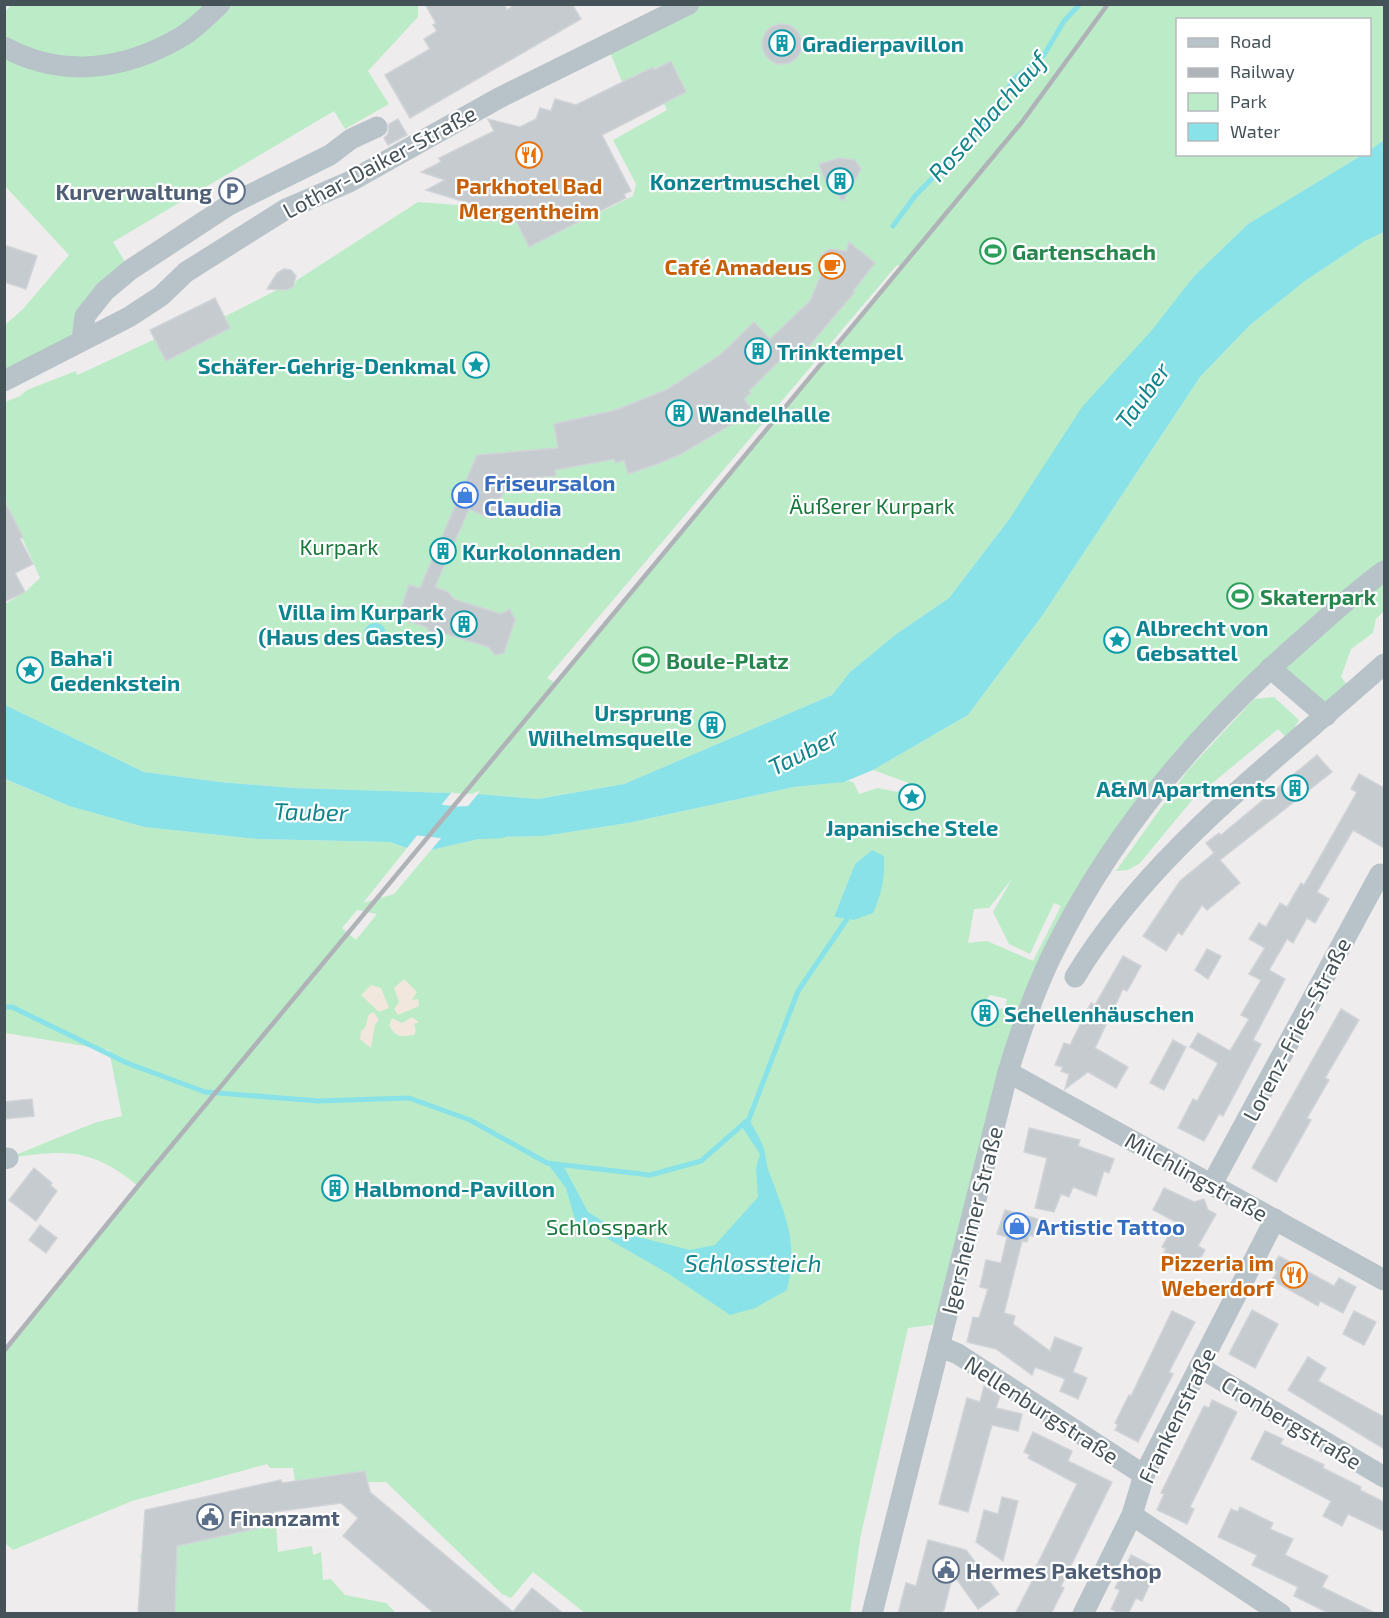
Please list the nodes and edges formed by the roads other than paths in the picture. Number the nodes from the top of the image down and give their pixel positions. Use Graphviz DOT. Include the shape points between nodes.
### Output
graph roads {
  1 [pos="220,4"];
  2 [pos="689,4"];
  3 [pos="4,47"];
  4 [pos="377,127"];
  5 [pos="82,340"];
  6 [pos="4,381"];
  7 [pos="1384,571"];
  8 [pos="1384,664"];
  9 [pos="1270,668"];
  10 [pos="1326,716"];
  11 [pos="1380,874"];
  12 [pos="1075,977"];
  13 [pos="1008,1072"];
  14 [pos="1212,1184"];
  15 [pos="1275,1219"];
  16 [pos="1384,1280"];
  17 [pos="939,1346"];
  18 [pos="1199,1367"];
  19 [pos="1144,1475"];
  20 [pos="1384,1477"];
  21 [pos="1132,1515"];
  22 [pos="1261,1608"];
  23 [pos="872,1614"];
  24 [pos="1083,1614"];
  25 [pos="1281,1614"];
  1 -- 3 [label="street" via="183,37 137,57 88,69 46,63"];
  2 -- 5 [label="street, Lothar-Daiker-Straße" via="499,98 349,182 286,209 186,272 129,317"];
  4 -- 5 [label="street, Lothar-Daiker-Straße" via="229,205 129,270 85,316"];
  5 -- 6 [label="street, Lothar-Daiker-Straße"];
  7 -- 9 [label="street, Igersheimer Straße"];
  8 -- 10 [label="street"];
  9 -- 10 [label="street"];
  9 -- 13 [label="street, Igersheimer Straße" via="1224,712 1116,844 1051,957"];
  10 -- 12 [label="street" via="1223,805 1157,869"];
  11 -- 14 [label="street, Lorenz-Fries-Straße"];
  13 -- 14 [label="street, Milchlingstraße"];
  13 -- 17 [label="street, Igersheimer Straße"];
  14 -- 15 [label="street, Milchlingstraße"];
  15 -- 16 [label="street, Milchlingstraße"];
  15 -- 18 [label="street, Frankenstraße"];
  17 -- 19 [label="street, Nellenburgstraße" via="958,1354"];
  17 -- 23 [label="street, Igersheimer Straße"];
  18 -- 19 [label="street, Frankenstraße"];
  18 -- 20 [label="street, Cronbergstraße"];
  19 -- 21 [label="street, Frankenstraße"];
  21 -- 22 [label="street"];
  21 -- 24 [label="street, Frankenstraße"];
  22 -- 25 [label="street"];
}
